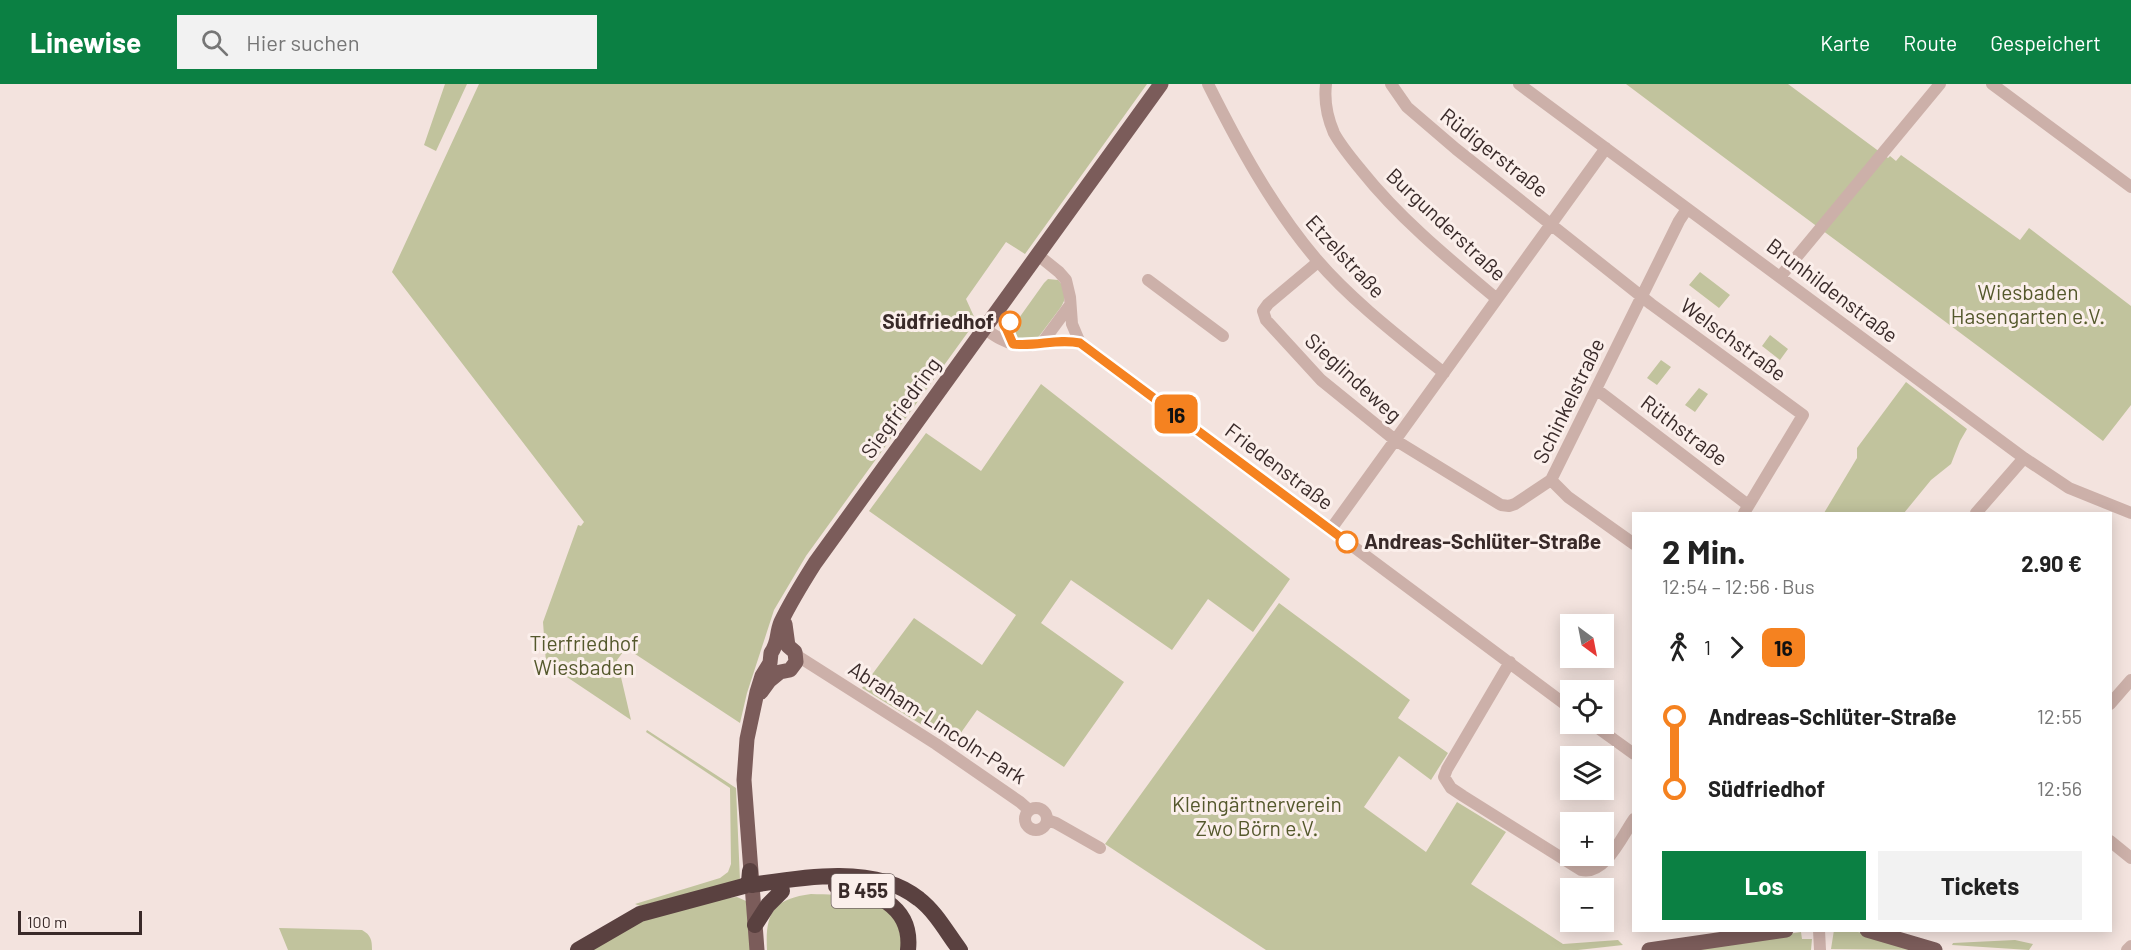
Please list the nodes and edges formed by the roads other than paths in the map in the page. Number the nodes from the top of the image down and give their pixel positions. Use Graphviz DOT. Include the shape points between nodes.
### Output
graph roads {
  1 [pos="1161,84"];
  2 [pos="1208,84"];
  3 [pos="1326,84"];
  4 [pos="1391,84"];
  5 [pos="1519,84"];
  6 [pos="1940,84"];
  7 [pos="1992,84"];
  8 [pos="1606,148"];
  9 [pos="2131,187"];
  10 [pos="1687,209"];
  11 [pos="1552,224"];
  12 [pos="1038,255"];
  13 [pos="1318,262"];
  14 [pos="1780,277"];
  15 [pos="1148,280"];
  16 [pos="1642,296"];
  17 [pos="1497,299"];
  18 [pos="1070,305"];
  19 [pos="985,329"];
  20 [pos="1223,336"];
  21 [pos="1042,343"];
  22 [pos="1080,343"];
  23 [pos="1444,373"];
  24 [pos="1596,389"];
  25 [pos="1395,440"];
  26 [pos="2024,458"];
  27 [pos="1551,480"];
  28 [pos="1746,509"];
  29 [pos="1977,512"];
  30 [pos="2131,513"];
  31 [pos="1331,530"];
  32 [pos="1632,543"];
  33 [pos="784,659"];
  34 [pos="1509,662"];
  35 [pos="2131,680"];
  36 [pos="1560,700"];
  37 [pos="2112,702"];
  38 [pos="1606,734"];
  39 [pos="1632,753"];
  40 [pos="1029,810"];
  41 [pos="1047,820"];
  42 [pos="1632,822"];
  43 [pos="2112,843"];
  44 [pos="1100,848"];
  45 [pos="2131,858"];
  46 [pos="750,870"];
  47 [pos="782,891"];
  48 [pos="755,925"];
  49 [pos="1772,932"];
  50 [pos="1820,932"];
  51 [pos="1874,932"];
  52 [pos="2131,945"];
  53 [pos="578,950"];
  54 [pos="757,950"];
  55 [pos="908,950"];
  56 [pos="960,950"];
  57 [pos="1649,950"];
  58 [pos="1820,950"];
  59 [pos="1935,950"];
  60 [pos="2127,950"];
  1 -- 12 [label="main road, Siegfriedring"];
  2 -- 13 [label="street, Etzelstraße" via="1254,171"];
  3 -- 17 [label="street, Burgunderstraße" via="1325,102 1335,134 1376,189 1435,247"];
  4 -- 11 [label="street, Rüdigerstraße" via="1425,124"];
  5 -- 8 [label="street, Brunhildenstraße"];
  6 -- 14 [label="street"];
  7 -- 9 [label="street"];
  8 -- 10 [label="street, Brunhildenstraße"];
  8 -- 11 [label="street"];
  10 -- 14 [label="street, Brunhildenstraße"];
  10 -- 16 [label="street, Schinkelstraße"];
  11 -- 16 [label="street, Welschstraße"];
  11 -- 17 [label="street"];
  12 -- 18 [label="street" via="1066,280"];
  12 -- 19 [label="main road, Siegfriedring"];
  13 -- 23 [label="street, Etzelstraße" via="1374,316"];
  13 -- 25 [label="street, Sieglindeweg" via="1268,304 1264,316 1320,380"];
  14 -- 26 [label="street, Brunhildenstraße"];
  15 -- 20 [label="street"];
  16 -- 24 [label="street, Schinkelstraße"];
  16 -- 28 [label="street, Welschstraße" via="1803,415"];
  17 -- 23 [label="street"];
  18 -- 21 [label="street"];
  18 -- 22 [label="street"];
  19 -- 21 [label="street" via="1013,344"];
  19 -- 33 [label="main road, Siegfriedring" via="815,563 778,631"];
  21 -- 22 [label="street"];
  22 -- 31 [label="street, Friedenstraße"];
  23 -- 25 [label="street"];
  24 -- 27 [label="street, Schinkelstraße"];
  24 -- 28 [label="street, Rüthstraße"];
  25 -- 27 [label="street, Schinkelstraße" via="1505,506 1515,504"];
  25 -- 31 [label="street"];
  26 -- 29 [label="street"];
  26 -- 30 [label="street, Brunhildenstraße" via="2069,488"];
  27 -- 32 [label="street" via="1568,497"];
  31 -- 34 [label="street, Friedenstraße"];
  33 -- 40 [label="street, Abraham-Lincoln-Park" via="822,671"];
  33 -- 46 [label="main road, Siegfriedring" via="759,682 747,739 744,780"];
  34 -- 36 [label="street, Friedenstraße"];
  34 -- 42 [label="street" via="1447,769 1444,777 1448,784 1586,872 1605,862"];
  35 -- 37 [label="street"];
  38 -- 39 [label="street"];
  40 -- 41 [label="street, Abraham-Lincoln-Park" via="1043,810"];
  40 -- 41 [label="street, Abraham-Lincoln-Park" via="1025,820 1031,829 1041,829"];
  41 -- 44 [label="street, Abraham-Lincoln-Park"];
  43 -- 45 [label="street"];
  46 -- 47 [label="highway" via="761,892"];
  46 -- 48 [label="main road, Siegfriedring"];
  46 -- 53 [label="highway" via="750,880 744,886 640,914"];
  46 -- 56 [label="highway" via="836,875 897,886 929,908"];
  47 -- 48 [label="highway"];
  47 -- 55 [label="highway, B 455" via="832,886 880,898 902,918"];
  48 -- 54 [label="main road, Siegfriedring"];
  49 -- 57 [label="main road"];
  50 -- 58 [label="street"];
  51 -- 59 [label="main road"];
  52 -- 60 [label="street"];
}
